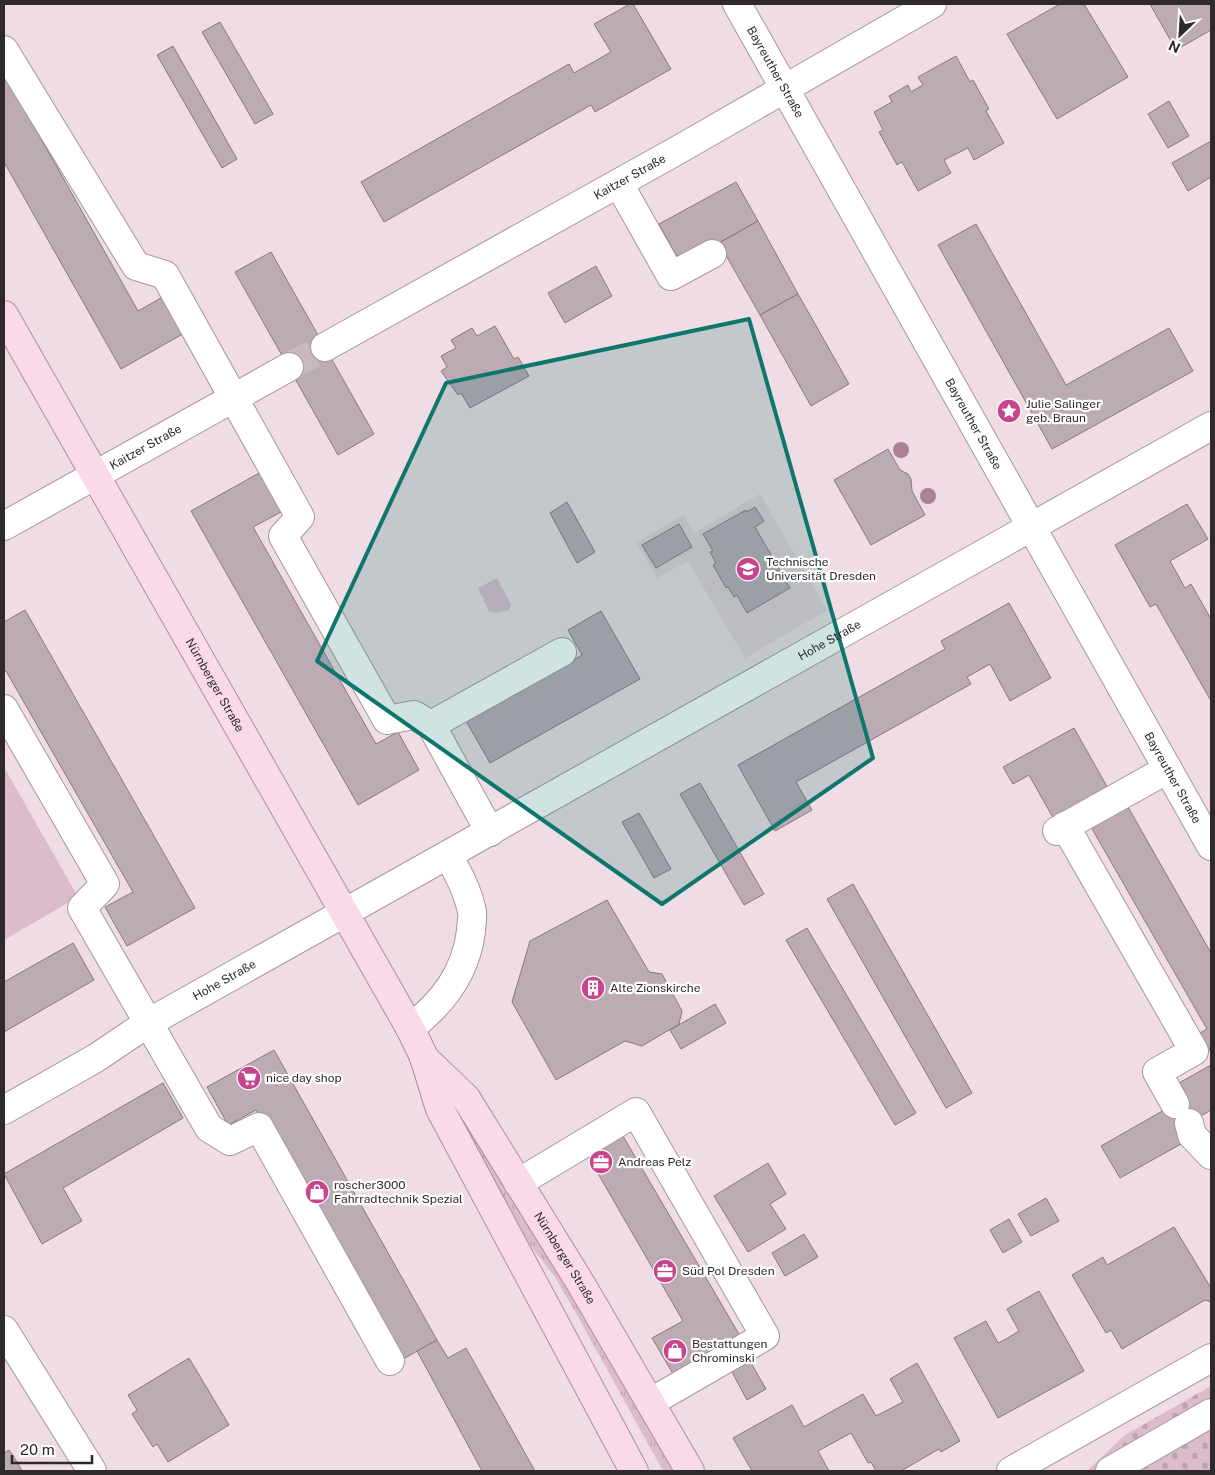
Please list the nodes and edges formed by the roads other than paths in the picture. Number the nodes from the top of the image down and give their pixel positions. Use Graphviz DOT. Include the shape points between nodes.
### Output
graph roads {
  1 [pos="736,4"];
  2 [pos="932,4"];
  3 [pos="4,50"];
  4 [pos="784,88"];
  5 [pos="618,184"];
  6 [pos="712,254"];
  7 [pos="4,314"];
  8 [pos="325,347"];
  9 [pos="289,367"];
  10 [pos="232,398"];
  11 [pos="1211,426"];
  12 [pos="96,474"];
  13 [pos="4,526"];
  14 [pos="1032,527"];
  15 [pos="562,652"];
  16 [pos="4,709"];
  17 [pos="430,725"];
  18 [pos="1168,769"];
  19 [pos="490,832"];
  20 [pos="1211,846"];
  21 [pos="448,855"];
  22 [pos="345,913"];
  23 [pos="148,1023"];
  24 [pos="410,1028"];
  25 [pos="424,1057"];
  26 [pos="4,1110"];
  27 [pos="1211,1155"];
  28 [pos="518,1183"];
  29 [pos="4,1330"];
  30 [pos="1211,1358"];
  31 [pos="390,1361"];
  32 [pos="651,1402"];
  33 [pos="1211,1413"];
  34 [pos="92,1471"];
  35 [pos="634,1471"];
  36 [pos="690,1471"];
  37 [pos="1011,1471"];
  38 [pos="1110,1471"];
  1 -- 4 [label="street, Bayreuther Straße"];
  2 -- 4 [label="street, Kaitzer Straße"];
  3 -- 10 [label="street" via="136,266 165,275"];
  4 -- 5 [label="street, Kaitzer Straße"];
  4 -- 14 [label="street, Bayreuther Straße"];
  5 -- 6 [label="street" via="671,276"];
  5 -- 8 [label="street, Kaitzer Straße"];
  7 -- 12 [label="main road, Nürnberger Straße"];
  9 -- 10 [label="street, Kaitzer Straße"];
  10 -- 12 [label="street, Kaitzer Straße"];
  10 -- 17 [label="street" via="300,518 283,536 387,720 414,715"];
  11 -- 14 [label="street, Hohe Straße"];
  12 -- 13 [label="street, Kaitzer Straße"];
  12 -- 22 [label="main road, Nürnberger Straße"];
  14 -- 18 [label="street, Bayreuther Straße"];
  14 -- 19 [label="street, Hohe Straße"];
  15 -- 17 [label="street"];
  16 -- 23 [label="street" via="105,884 82,908"];
  17 -- 19 [label="street"];
  18 -- 20 [label="street, Bayreuther Straße"];
  18 -- 27 [label="street" via="1061,828 1194,1051 1157,1072 1192,1135"];
  19 -- 21 [label="street, Hohe Straße"];
  21 -- 22 [label="street, Hohe Straße"];
  21 -- 24 [label="street" via="462,881 473,914 469,943 448,992 431,1012"];
  22 -- 23 [label="street, Hohe Straße"];
  22 -- 24 [label="main road, Nürnberger Straße"];
  23 -- 26 [label="street, Hohe Straße" via="96,1058"];
  23 -- 31 [label="street" via="209,1128 230,1141 259,1127"];
  24 -- 25 [label="main road, Nürnberger Straße"];
  25 -- 28 [label="main road, Nürnberger Straße" via="466,1098"];
  25 -- 35 [label="main road, Nürnberger Straße" via="440,1109"];
  28 -- 32 [label="main road, Nürnberger Straße"];
  28 -- 32 [label="street" via="636,1112 765,1336"];
  29 -- 34 [label="street"];
  30 -- 37 [label="street"];
  32 -- 36 [label="main road, Nürnberger Straße"];
  33 -- 38 [label="street"];
}
